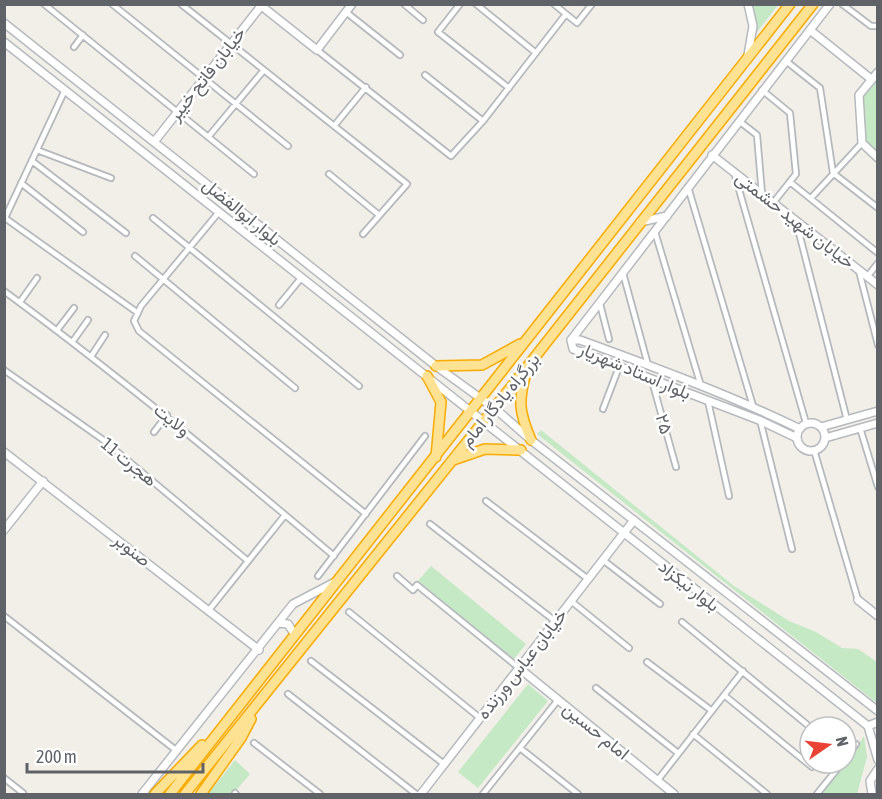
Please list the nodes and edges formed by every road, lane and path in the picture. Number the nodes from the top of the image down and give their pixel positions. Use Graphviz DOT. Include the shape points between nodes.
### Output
graph roads {
  1 [pos="44,4"];
  2 [pos="112,4"];
  3 [pos="182,4"];
  4 [pos="352,4"];
  5 [pos="404,4"];
  6 [pos="460,4"];
  7 [pos="476,4"];
  8 [pos="554,4"];
  9 [pos="592,4"];
  10 [pos="748,4"];
  11 [pos="790,4"];
  12 [pos="813,4"];
  13 [pos="830,4"];
  14 [pos="843,4"];
  15 [pos="260,5"];
  16 [pos="346,12"];
  17 [pos="566,14"];
  18 [pos="423,20"];
  19 [pos="4,23"];
  20 [pos="878,26"];
  21 [pos="810,30"];
  22 [pos="83,35"];
  23 [pos="4,42"];
  24 [pos="231,43"];
  25 [pos="74,47"];
  26 [pos="317,50"];
  27 [pos="536,52"];
  28 [pos="400,55"];
  29 [pos="747,58"];
  30 [pos="785,61"];
  31 [pos="264,70"];
  32 [pos="878,72"];
  33 [pos="425,75"];
  34 [pos="204,78"];
  35 [pos="871,79"];
  36 [pos="366,87"];
  37 [pos="509,88"];
  38 [pos="65,90"];
  39 [pos="762,90"];
  40 [pos="744,92"];
  41 [pos="236,104"];
  42 [pos="178,111"];
  43 [pos="739,121"];
  44 [pos="483,122"];
  45 [pos="334,126"];
  46 [pos="209,136"];
  47 [pos="154,142"];
  48 [pos="862,143"];
  49 [pos="288,146"];
  50 [pos="37,150"];
  51 [pos="712,154"];
  52 [pos="878,158"];
  53 [pos="32,161"];
  54 [pos="734,172"];
  55 [pos="833,173"];
  56 [pos="255,174"];
  57 [pos="329,174"];
  58 [pos="111,178"];
  59 [pos="790,182"];
  60 [pos="21,183"];
  61 [pos="688,187"];
  62 [pos="762,194"];
  63 [pos="811,198"];
  64 [pos="773,202"];
  65 [pos="878,208"];
  66 [pos="219,211"];
  67 [pos="379,215"];
  68 [pos="668,215"];
  69 [pos="153,218"];
  70 [pos="5,219"];
  71 [pos="796,221"];
  72 [pos="640,222"];
  73 [pos="83,232"];
  74 [pos="655,232"];
  75 [pos="126,233"];
  76 [pos="363,234"];
  77 [pos="189,249"];
  78 [pos="293,252"];
  79 [pos="878,253"];
  80 [pos="135,256"];
  81 [pos="284,263"];
  82 [pos="878,263"];
  83 [pos="859,270"];
  84 [pos="623,273"];
  85 [pos="302,277"];
  86 [pos="867,277"];
  87 [pos="37,278"];
  88 [pos="164,279"];
  89 [pos="878,285"];
  90 [pos="4,291"];
  91 [pos="20,302"];
  92 [pos="600,303"];
  93 [pos="279,305"];
  94 [pos="74,308"];
  95 [pos="138,313"];
  96 [pos="88,320"];
  97 [pos="58,329"];
  98 [pos="105,335"];
  99 [pos="609,339"];
  100 [pos="527,340"];
  101 [pos="571,340"];
  102 [pos="73,341"];
  103 [pos="878,345"];
  104 [pos="622,355"];
  105 [pos="92,356"];
  106 [pos="648,365"];
  107 [pos="436,366"];
  108 [pos="527,367"];
  109 [pos="619,367"];
  110 [pos="4,370"];
  111 [pos="428,376"];
  112 [pos="652,381"];
  113 [pos="359,386"];
  114 [pos="701,386"];
  115 [pos="295,388"];
  116 [pos="481,399"];
  117 [pos="708,401"];
  118 [pos="753,406"];
  119 [pos="495,408"];
  120 [pos="603,409"];
  121 [pos="471,411"];
  122 [pos="878,411"];
  123 [pos="167,416"];
  124 [pos="759,420"];
  125 [pos="848,420"];
  126 [pos="484,421"];
  127 [pos="806,423"];
  128 [pos="878,423"];
  129 [pos="821,427"];
  130 [pos="860,428"];
  131 [pos="800,429"];
  132 [pos="154,432"];
  133 [pos="425,436"];
  134 [pos="797,438"];
  135 [pos="825,438"];
  136 [pos="531,440"];
  137 [pos="521,450"];
  138 [pos="814,450"];
  139 [pos="4,452"];
  140 [pos="435,457"];
  141 [pos="450,460"];
  142 [pos="676,467"];
  143 [pos="43,482"];
  144 [pos="878,487"];
  145 [pos="729,496"];
  146 [pos="486,501"];
  147 [pos="366,514"];
  148 [pos="285,515"];
  149 [pos="634,520"];
  150 [pos="430,524"];
  151 [pos="4,530"];
  152 [pos="623,534"];
  153 [pos="792,549"];
  154 [pos="334,556"];
  155 [pos="603,560"];
  156 [pos="248,561"];
  157 [pos="318,576"];
  158 [pos="397,576"];
  159 [pos="588,579"];
  160 [pos="338,581"];
  161 [pos="858,600"];
  162 [pos="571,601"];
  163 [pos="660,604"];
  164 [pos="208,610"];
  165 [pos="349,612"];
  166 [pos="4,616"];
  167 [pos="878,616"];
  168 [pos="555,621"];
  169 [pos="682,622"];
  170 [pos="278,623"];
  171 [pos="296,635"];
  172 [pos="629,648"];
  173 [pos="259,650"];
  174 [pos="311,661"];
  175 [pos="647,662"];
  176 [pos="519,668"];
  177 [pos="743,671"];
  178 [pos="596,688"];
  179 [pos="288,694"];
  180 [pos="724,695"];
  181 [pos="558,700"];
  182 [pos="260,702"];
  183 [pos="712,711"];
  184 [pos="878,711"];
  185 [pos="798,717"];
  186 [pos="480,718"];
  187 [pos="878,722"];
  188 [pos="868,726"];
  189 [pos="216,734"];
  190 [pos="693,734"];
  191 [pos="254,743"];
  192 [pos="520,748"];
  193 [pos="177,751"];
  194 [pos="678,753"];
  195 [pos="798,755"];
  196 [pos="878,760"];
  197 [pos="444,764"];
  198 [pos="878,769"];
  199 [pos="833,775"];
  200 [pos="4,778"];
  201 [pos="657,781"];
  202 [pos="870,786"];
  203 [pos="23,793"];
  204 [pos="142,795"];
  205 [pos="155,795"];
  206 [pos="170,795"];
  207 [pos="185,795"];
  208 [pos="201,795"];
  209 [pos="320,795"];
  210 [pos="416,795"];
  211 [pos="421,795"];
  212 [pos="483,795"];
  213 [pos="578,795"];
  214 [pos="674,795"];
  215 [pos="767,795"];
  216 [pos="817,795"];
  217 [pos="863,795"];
  218 [pos="872,795"];
  1 -- 22 [label="street"];
  2 -- 34 [label="street"];
  3 -- 24 [label="street"];
  4 -- 16 [label="street"];
  5 -- 18 [label="street"];
  6 -- 37 [label="street" via="438,32"];
  7 -- 27 [label="street"];
  8 -- 17 [label="street"];
  9 -- 17 [label="street" via="578,23"];
  10 -- 29 [label="street" via="753,26"];
  11 -- 29 [label="highway, بزرگراه یادگار امام"];
  12 -- 40 [label="highway, بزرگراه یادگار امام"];
  13 -- 21 [label="street"];
  14 -- 20 [label="street" via="872,26"];
  15 -- 24 [label="street, خیابان فاتح خیبر"];
  15 -- 26 [label="street"];
  16 -- 26 [label="street"];
  16 -- 28 [label="street"];
  17 -- 27 [label="street"];
  19 -- 47 [label="street, بلوار ابوالفضل"];
  21 -- 30 [label="street"];
  21 -- 35 [label="street"];
  22 -- 25 [label="street"];
  22 -- 42 [label="street"];
  23 -- 38 [label="street, بلوار ابوالفضل"];
  24 -- 31 [label="street"];
  24 -- 34 [label="street, خیابان فاتح خیبر"];
  26 -- 36 [label="street"];
  27 -- 37 [label="street"];
  29 -- 100 [label="highway, بزرگراه یادگار امام"];
  30 -- 39 [label="street"];
  30 -- 55 [label="street" via="820,88"];
  31 -- 41 [label="street"];
  31 -- 45 [label="street"];
  32 -- 35 [label="street"];
  33 -- 44 [label="street"];
  34 -- 41 [label="street"];
  34 -- 42 [label="street, خیابان فاتح خیبر"];
  35 -- 48 [label="street" via="859,95"];
  36 -- 44 [label="street" via="452,156"];
  36 -- 45 [label="street"];
  37 -- 44 [label="street"];
  38 -- 50 [label="street"];
  38 -- 66 [label="street, بلوار ابوالفضل"];
  39 -- 40 [label="street"];
  39 -- 43 [label="street"];
  39 -- 59 [label="street" via="790,113 796,174"];
  40 -- 72 [label="highway, بزرگراه یادگار امام"];
  41 -- 46 [label="street"];
  41 -- 49 [label="street"];
  42 -- 46 [label="street"];
  42 -- 47 [label="street, خیابان فاتح خیبر"];
  43 -- 51 [label="street"];
  43 -- 62 [label="street" via="757,135"];
  45 -- 67 [label="street" via="406,184"];
  46 -- 56 [label="street"];
  47 -- 78 [label="street, بلوار ابوالفضل"];
  48 -- 52 [label="street"];
  48 -- 55 [label="street"];
  50 -- 53 [label="street"];
  50 -- 58 [label="street"];
  51 -- 54 [label="street, خیابان شهید حشمتی"];
  51 -- 61 [label="street"];
  53 -- 60 [label="street"];
  53 -- 75 [label="street"];
  54 -- 62 [label="street, خیابان شهید حشمتی"];
  54 -- 127 [label="street"];
  55 -- 63 [label="street"];
  55 -- 65 [label="street"];
  57 -- 67 [label="street"];
  59 -- 63 [label="street"];
  59 -- 64 [label="street"];
  60 -- 70 [label="street"];
  60 -- 73 [label="street"];
  61 -- 68 [label="street"];
  61 -- 118 [label="street"];
  62 -- 64 [label="street, خیابان شهید حشمتی"];
  63 -- 79 [label="street"];
  64 -- 71 [label="street, خیابان شهید حشمتی"];
  66 -- 77 [label="street"];
  66 -- 81 [label="street, بلوار ابوالفضل"];
  67 -- 76 [label="street"];
  68 -- 72 [label="street"];
  68 -- 74 [label="street"];
  69 -- 77 [label="street"];
  70 -- 95 [label="street"];
  71 -- 83 [label="street, خیابان شهید حشمتی"];
  71 -- 125 [label="street"];
  72 -- 108 [label="highway, بزرگراه یادگار امام"];
  74 -- 84 [label="street"];
  74 -- 114 [label="street"];
  77 -- 88 [label="street"];
  77 -- 113 [label="street"];
  78 -- 81 [label="street"];
  78 -- 107 [label="street, بلوار ابوالفضل"];
  80 -- 88 [label="street"];
  81 -- 85 [label="street, بلوار ابوالفضل"];
  82 -- 86 [label="street"];
  83 -- 86 [label="street, خیابان شهید حشمتی"];
  83 -- 103 [label="street"];
  84 -- 92 [label="street"];
  84 -- 106 [label="street"];
  85 -- 93 [label="street"];
  85 -- 111 [label="street, بلوار ابوالفضل"];
  86 -- 89 [label="street, خیابان شهید حشمتی"];
  87 -- 91 [label="street"];
  88 -- 95 [label="street"];
  88 -- 115 [label="street"];
  90 -- 91 [label="street, ولایت"];
  91 -- 97 [label="street, ولایت"];
  92 -- 99 [label="street"];
  92 -- 101 [label="street"];
  94 -- 97 [label="street"];
  95 -- 147 [label="street" via="135,321 139,331"];
  96 -- 102 [label="street"];
  97 -- 102 [label="street, ولایت"];
  98 -- 105 [label="street"];
  100 -- 107 [label="highway" via="482,365"];
  100 -- 116 [label="highway, بزرگراه یادگار امام"];
  101 -- 104 [label="street, بلوار استاد شهریار"];
  101 -- 109 [label="street, بلوار استاد شهریار" via="573,349"];
  102 -- 105 [label="street, ولایت"];
  104 -- 106 [label="street, بلوار استاد شهریار"];
  104 -- 109 [label="street"];
  105 -- 123 [label="street, ولایت"];
  106 -- 114 [label="street, بلوار استاد شهریار"];
  107 -- 116 [label="street, بلوار ابوالفضل"];
  108 -- 119 [label="highway, بزرگراه یادگار امام"];
  108 -- 136 [label="highway" via="520,397 522,419"];
  109 -- 112 [label="street, بلوار استاد شهریار"];
  109 -- 120 [label="street"];
  110 -- 156 [label="street, هجرت 11" via="102,439"];
  111 -- 121 [label="street, بلوار ابوالفضل"];
  111 -- 140 [label="highway" via="441,402"];
  112 -- 117 [label="street, بلوار استاد شهریار"];
  112 -- 142 [label="street, ۲۵"];
  114 -- 118 [label="street, بلوار استاد شهریار"];
  116 -- 119 [label="street, بلوار ابوالفضل"];
  116 -- 121 [label="highway, بزرگراه یادگار امام"];
  117 -- 124 [label="street, بلوار استاد شهریار"];
  117 -- 145 [label="street"];
  118 -- 131 [label="street, بلوار استاد شهریار"];
  119 -- 126 [label="highway, بزرگراه یادگار امام"];
  119 -- 136 [label="street, بلوار نیکزاد"];
  121 -- 126 [label="street, بلوار ابوالفضل"];
  121 -- 140 [label="highway, بزرگراه یادگار امام"];
  122 -- 125 [label="street"];
  123 -- 132 [label="street"];
  123 -- 148 [label="street, ولایت"];
  124 -- 134 [label="street, بلوار استاد شهریار"];
  124 -- 153 [label="street"];
  125 -- 129 [label="street"];
  126 -- 137 [label="street, بلوار نیکزاد"];
  126 -- 141 [label="highway, بزرگراه یادگار امام"];
  127 -- 129 [label="street"];
  127 -- 131 [label="street"];
  128 -- 130 [label="street"];
  129 -- 135 [label="street"];
  130 -- 135 [label="street"];
  130 -- 144 [label="street"];
  131 -- 134 [label="street"];
  133 -- 147 [label="street"];
  134 -- 138 [label="street" via="802,447"];
  135 -- 138 [label="street"];
  136 -- 149 [label="street, بلوار نیکزاد"];
  137 -- 141 [label="highway" via="485,449"];
  137 -- 152 [label="street, بلوار نیکزاد"];
  138 -- 161 [label="street"];
  139 -- 143 [label="street, صنوبر"];
  140 -- 160 [label="highway, بزرگراه یادگار امام"];
  141 -- 182 [label="highway, بزرگراه یادگار امام"];
  143 -- 151 [label="street"];
  143 -- 164 [label="street, صنوبر"];
  146 -- 159 [label="street"];
  147 -- 154 [label="street"];
  148 -- 154 [label="street, ولایت"];
  148 -- 156 [label="street"];
  149 -- 152 [label="street, خیابان عباس ورزنده"];
  149 -- 184 [label="street, بلوار نیکزاد"];
  150 -- 168 [label="street"];
  152 -- 155 [label="street, خیابان عباس ورزنده"];
  152 -- 188 [label="street, بلوار نیکزاد"];
  154 -- 157 [label="street"];
  155 -- 159 [label="street, خیابان عباس ورزنده"];
  155 -- 163 [label="street"];
  156 -- 164 [label="street"];
  158 -- 176 [label="street" via="413,590 417,585"];
  159 -- 162 [label="street, خیابان عباس ورزنده"];
  160 -- 170 [label="street" via="293,604"];
  160 -- 171 [label="highway, بزرگراه یادگار امام"];
  161 -- 167 [label="street"];
  162 -- 168 [label="street, خیابان عباس ورزنده"];
  162 -- 172 [label="street"];
  164 -- 173 [label="street, صنوبر"];
  165 -- 186 [label="street"];
  166 -- 193 [label="street"];
  168 -- 176 [label="street, خیابان عباس ورزنده"];
  169 -- 177 [label="street"];
  170 -- 171 [label="street" via="288,624"];
  170 -- 173 [label="street"];
  171 -- 189 [label="highway, بزرگراه یادگار امام"];
  173 -- 193 [label="street"];
  174 -- 197 [label="street"];
  175 -- 183 [label="street"];
  176 -- 181 [label="street, امام حسین"];
  176 -- 186 [label="street, خیابان عباس ورزنده"];
  177 -- 180 [label="street"];
  177 -- 185 [label="street"];
  178 -- 194 [label="street"];
  179 -- 210 [label="street"];
  180 -- 183 [label="street"];
  180 -- 195 [label="street"];
  181 -- 192 [label="street"];
  181 -- 201 [label="street, امام حسین"];
  182 -- 207 [label="highway, بزرگراه یادگار امام"];
  182 -- 208 [label="highway" via="241,738"];
  183 -- 190 [label="street"];
  186 -- 197 [label="street, خیابان عباس ورزنده"];
  187 -- 188 [label="street"];
  188 -- 196 [label="street"];
  189 -- 205 [label="highway"];
  189 -- 206 [label="highway, بزرگراه یادگار امام"];
  190 -- 194 [label="street"];
  190 -- 215 [label="street"];
  191 -- 209 [label="street"];
  192 -- 212 [label="street"];
  192 -- 213 [label="street"];
  193 -- 204 [label="street"];
  194 -- 201 [label="street"];
  197 -- 211 [label="street, خیابان عباس ورزنده"];
  198 -- 202 [label="street"];
  199 -- 216 [label="street"];
  200 -- 203 [label="street"];
  201 -- 214 [label="street, امام حسین"];
  202 -- 217 [label="street"];
  202 -- 218 [label="street"];
}
